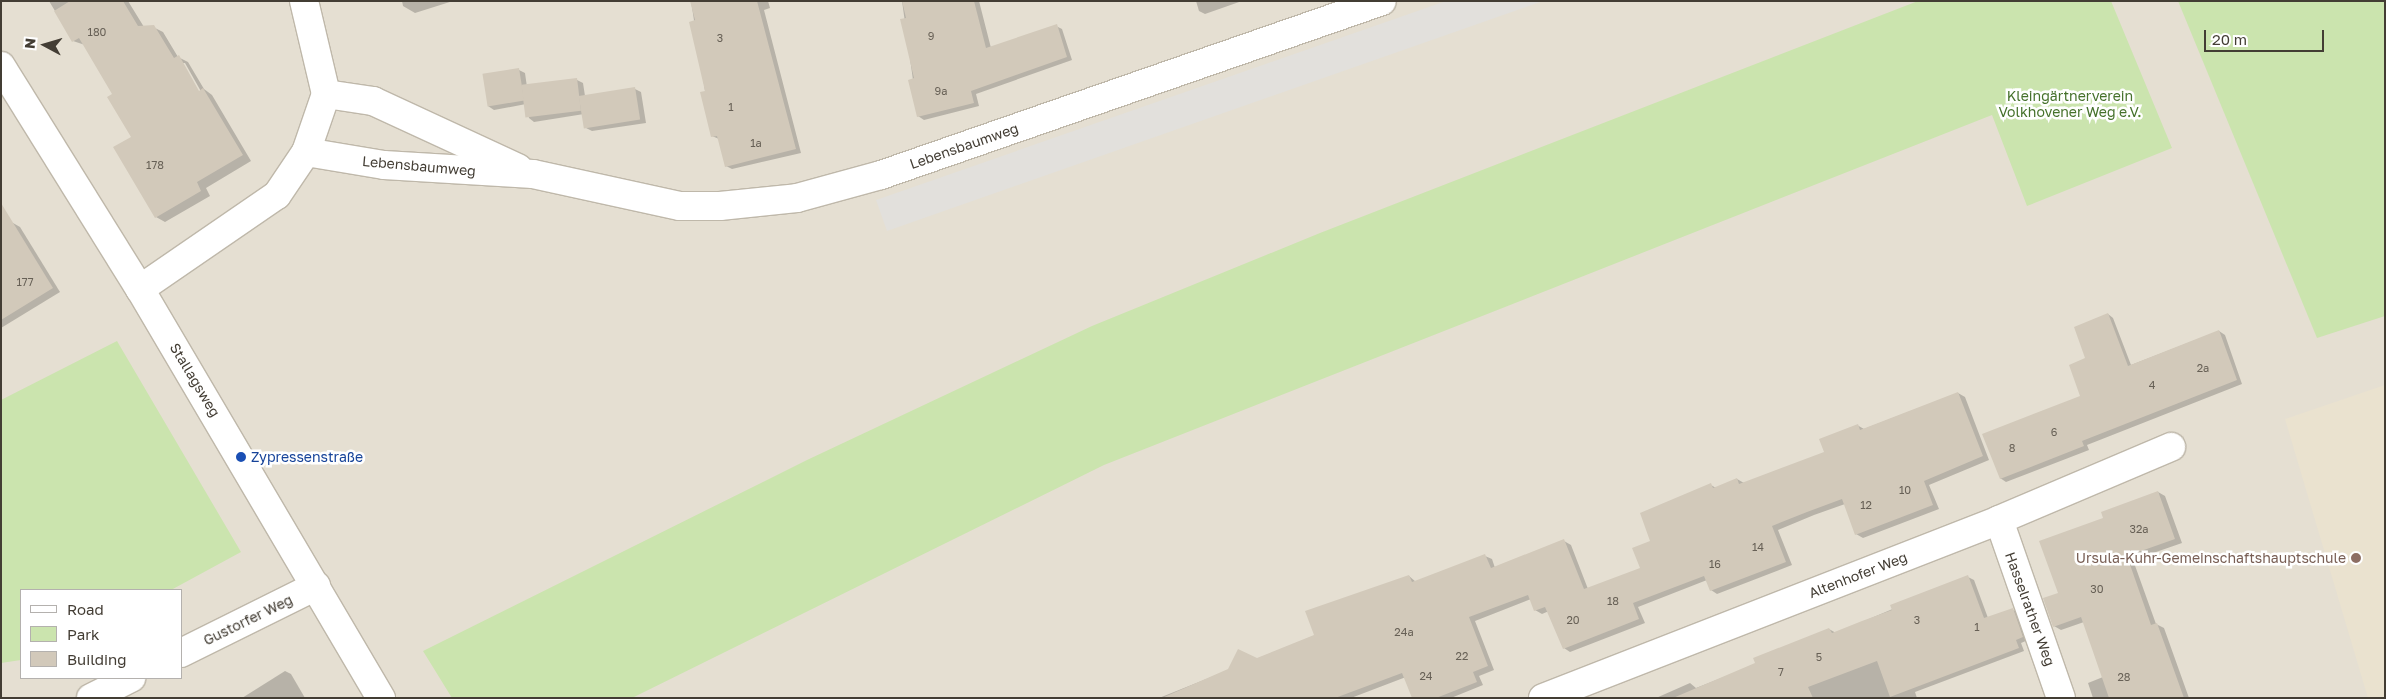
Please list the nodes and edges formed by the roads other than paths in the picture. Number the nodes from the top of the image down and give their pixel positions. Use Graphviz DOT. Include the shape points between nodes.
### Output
graph roads {
  1 [pos="304,1"];
  2 [pos="1382,1"];
  3 [pos="1,66"];
  4 [pos="326,94"];
  5 [pos="306,152"];
  6 [pos="533,174"];
  7 [pos="140,289"];
  8 [pos="2171,448"];
  9 [pos="1998,520"];
  10 [pos="316,586"];
  11 [pos="182,653"];
  12 [pos="130,679"];
  13 [pos="91,698"];
  14 [pos="381,698"];
  15 [pos="1543,698"];
  16 [pos="2061,698"];
  1 -- 4 [label="street"];
  2 -- 6 [label="street, Lebensbaumweg" via="881,175 797,198 720,206 680,206"];
  3 -- 7 [label="street, Stallagsweg"];
  4 -- 5 [label="street"];
  4 -- 6 [label="street, Lebensbaumweg" via="374,101"];
  5 -- 6 [label="street, Lebensbaumweg" via="384,165"];
  5 -- 7 [label="street" via="277,195"];
  7 -- 10 [label="street, Stallagsweg"];
  8 -- 9 [label="street, Altenhofer Weg"];
  9 -- 15 [label="street, Altenhofer Weg"];
  9 -- 16 [label="street, Hasselrather Weg"];
  10 -- 11 [label="street, Gustorfer Weg"];
  10 -- 14 [label="street, Stallagsweg"];
  12 -- 13 [label="street"];
}
